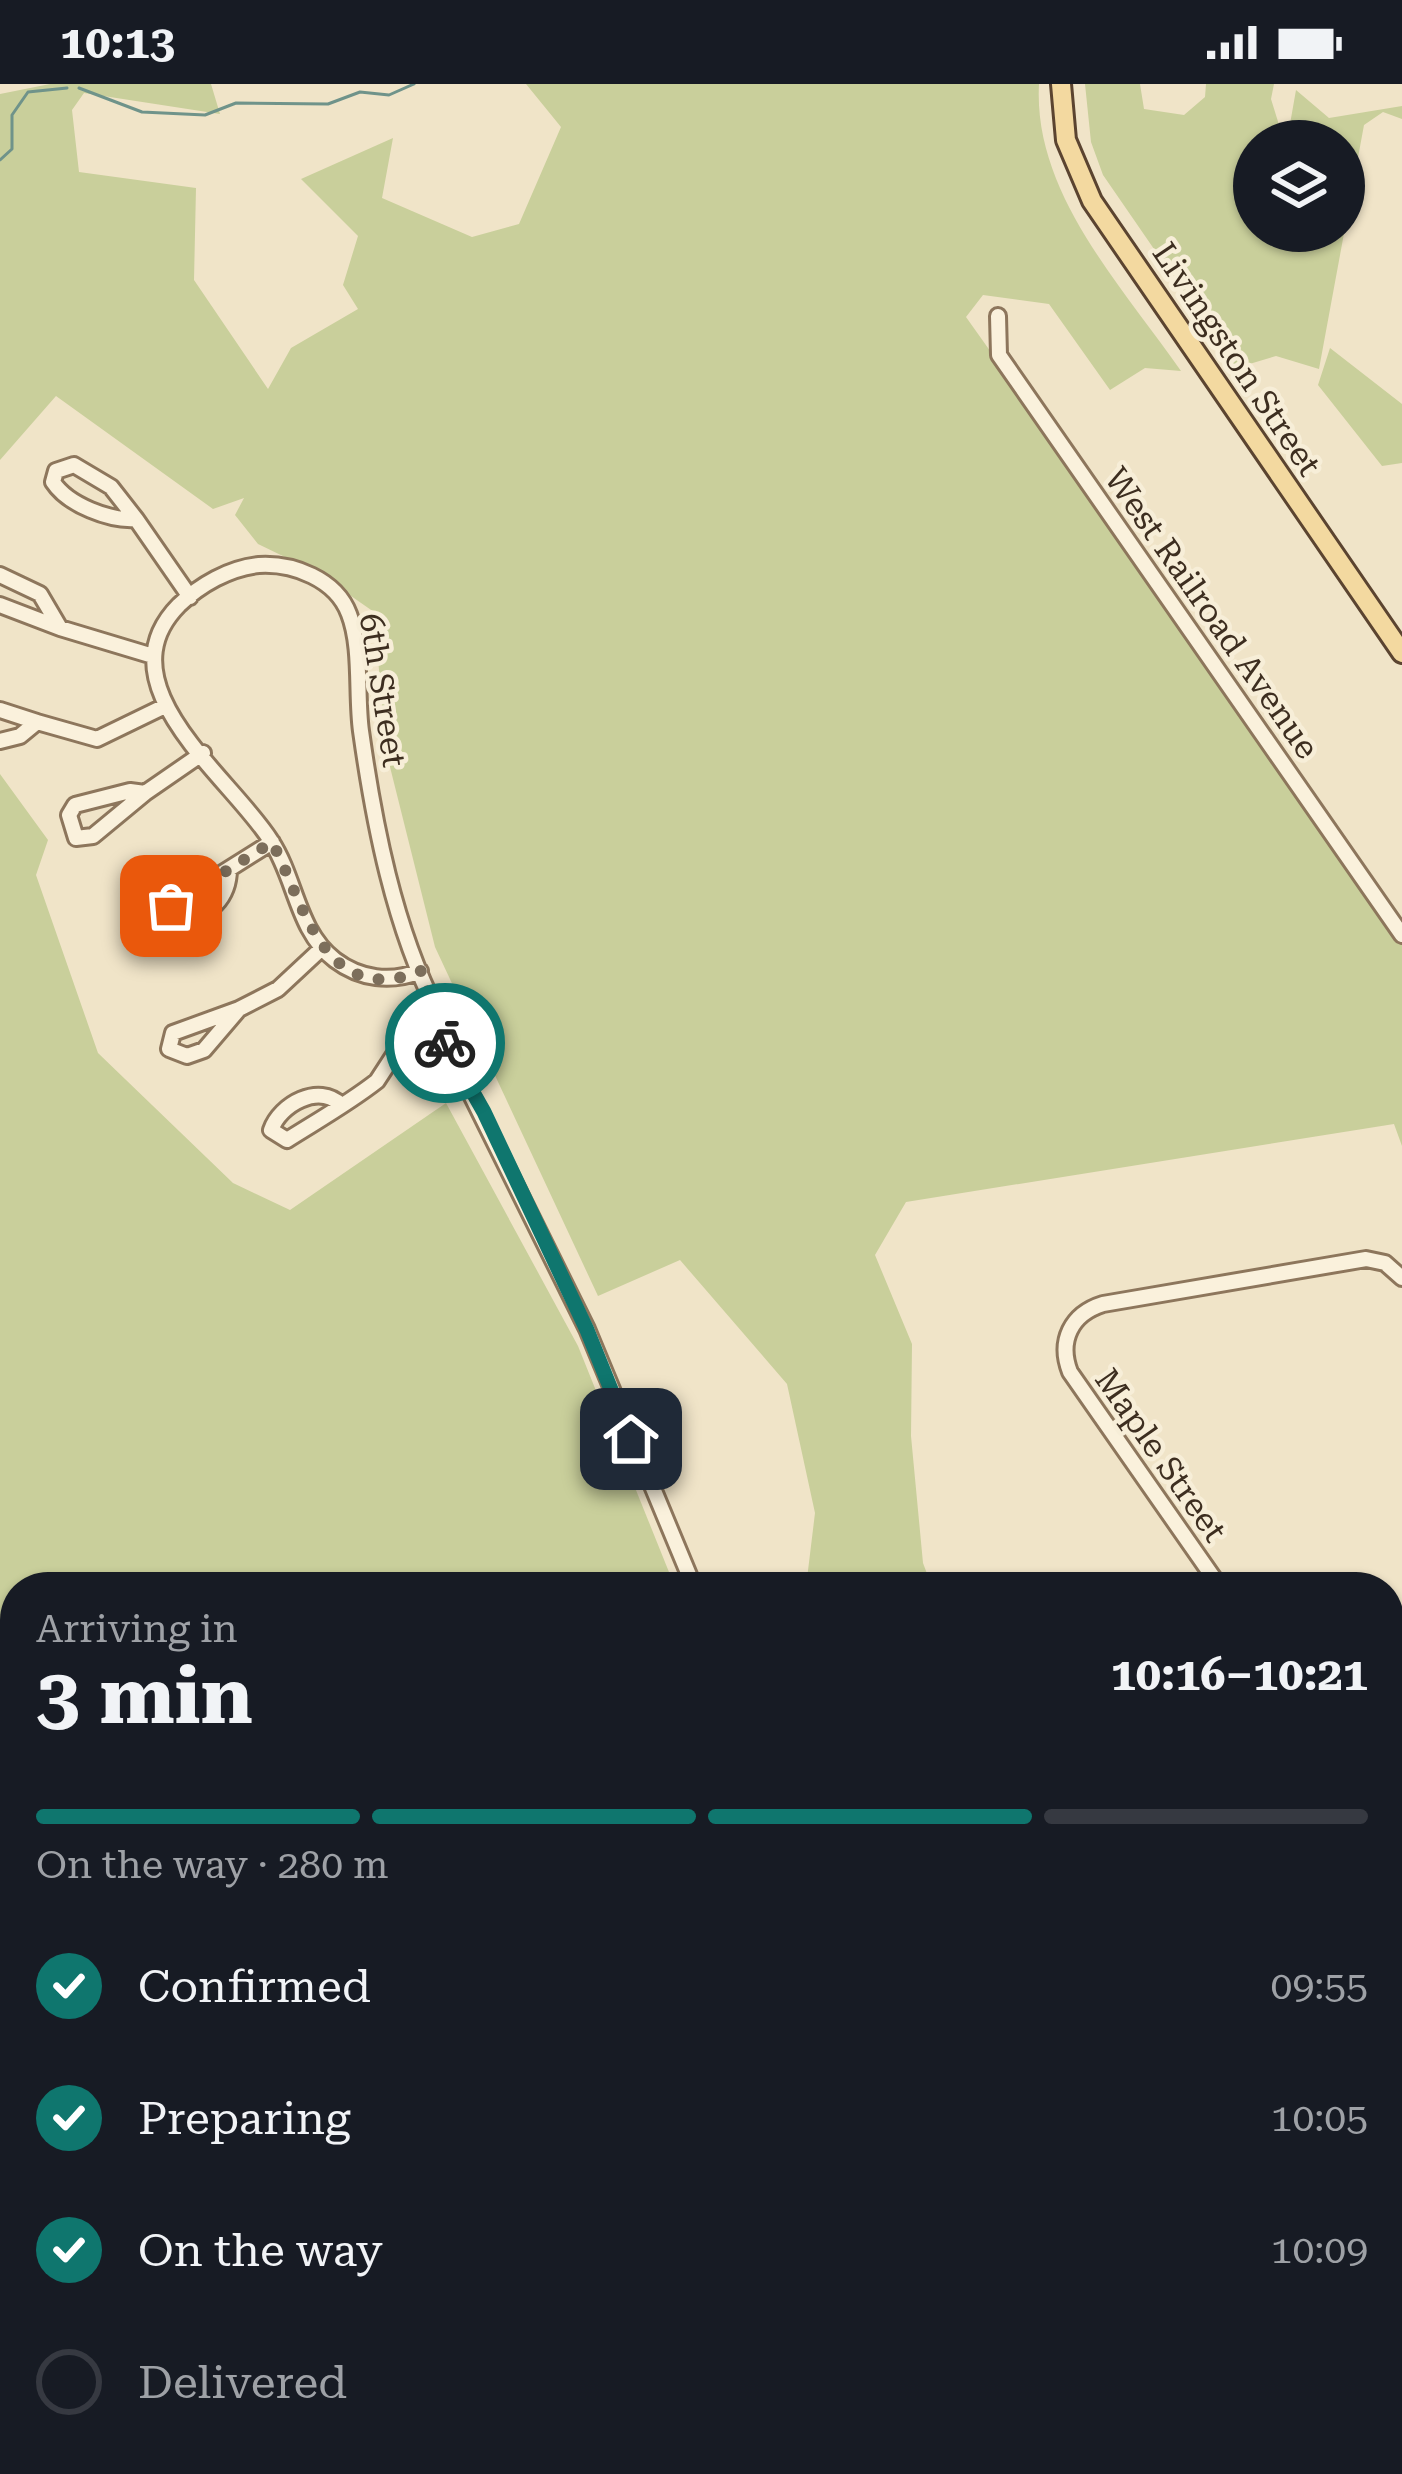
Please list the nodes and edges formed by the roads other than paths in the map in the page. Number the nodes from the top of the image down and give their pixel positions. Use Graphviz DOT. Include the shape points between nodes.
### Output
graph roads {
  1 [pos="1061,84"];
  2 [pos="998,316"];
  3 [pos="136,519"];
  4 [pos="0,575"];
  5 [pos="190,596"];
  6 [pos="0,605"];
  7 [pos="60,628"];
  8 [pos="1402,653"];
  9 [pos="154,656"];
  10 [pos="165,706"];
  11 [pos="0,710"];
  12 [pos="37,722"];
  13 [pos="0,741"];
  14 [pos="203,753"];
  15 [pos="145,793"];
  16 [pos="272,842"];
  17 [pos="229,869"];
  18 [pos="1402,935"];
  19 [pos="322,948"];
  20 [pos="421,971"];
  21 [pos="434,1005"];
  22 [pos="239,1009"];
  23 [pos="341,1105"];
  24 [pos="1402,1278"];
  25 [pos="688,1572"];
  26 [pos="1210,1572"];
  1 -- 8 [label="main road, Livingston Street" via="1066,140 1092,201"];
  2 -- 18 [label="street, West Railroad Avenue" via="999,355"];
  3 -- 3 [label="street" via="107,484 74,465 56,471 61,493 108,517"];
  3 -- 5 [label="street"];
  4 -- 7 [label="street" via="40,594"];
  5 -- 9 [label="street, 6th Street" via="166,622"];
  5 -- 20 [label="street, 6th Street" via="237,569 281,565 321,581 346,607 381,840"];
  6 -- 7 [label="street"];
  7 -- 9 [label="street"];
  9 -- 10 [label="street"];
  10 -- 12 [label="street" via="97,739"];
  10 -- 14 [label="street"];
  11 -- 12 [label="street"];
  12 -- 13 [label="street"];
  14 -- 15 [label="street"];
  14 -- 16 [label="street"];
  15 -- 15 [label="street" via="93,836 76,838 69,815 75,805"];
  16 -- 17 [label="street"];
  16 -- 19 [label="street"];
  17 -- 17 [label="street" via="174,903 167,921 183,926 214,908"];
  19 -- 20 [label="street" via="377,978"];
  19 -- 22 [label="street" via="278,989"];
  20 -- 21 [label="street, 6th Street"];
  21 -- 23 [label="street" via="409,1026 388,1070"];
  21 -- 25 [label="street, 6th Street" via="436,1024 587,1330"];
  22 -- 22 [label="street" via="173,1033 169,1049 204,1051"];
  23 -- 23 [label="street" via="287,1140 271,1130 314,1094"];
  24 -- 26 [label="street, Maple Street" via="1385,1262 1366,1259 1108,1303 1075,1321 1066,1361"];
}
